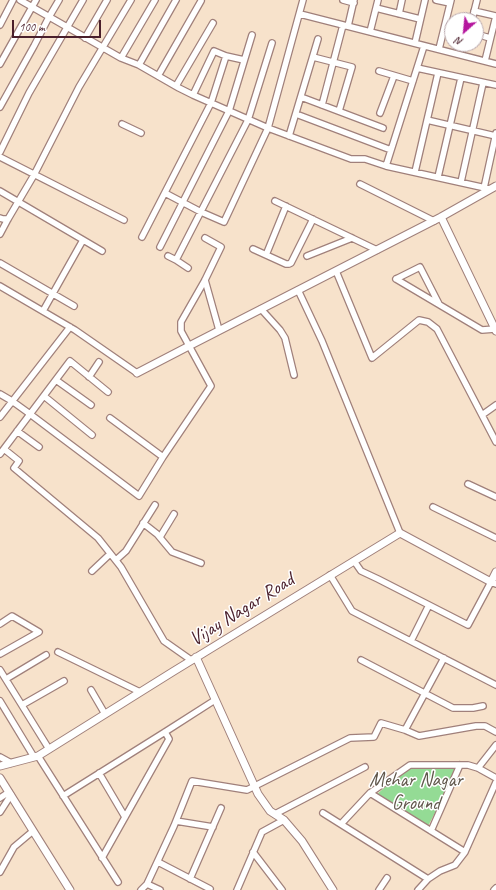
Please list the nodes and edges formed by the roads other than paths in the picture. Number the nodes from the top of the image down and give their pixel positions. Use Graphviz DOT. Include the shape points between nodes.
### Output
graph roads {
  1 [pos="13,0"];
  2 [pos="20,0"];
  3 [pos="36,0"];
  4 [pos="59,0"];
  5 [pos="83,0"];
  6 [pos="107,0"];
  7 [pos="130,0"];
  8 [pos="155,0"];
  9 [pos="176,0"];
  10 [pos="303,0"];
  11 [pos="343,0"];
  12 [pos="378,0"];
  13 [pos="402,0"];
  14 [pos="425,0"];
  15 [pos="436,0"];
  16 [pos="477,0"];
  17 [pos="201,1"];
  18 [pos="354,1"];
  19 [pos="451,2"];
  20 [pos="32,7"];
  21 [pos="376,8"];
  22 [pos="474,11"];
  23 [pos="448,12"];
  24 [pos="300,14"];
  25 [pos="399,14"];
  26 [pos="496,16"];
  27 [pos="49,17"];
  28 [pos="420,19"];
  29 [pos="213,23"];
  30 [pos="0,25"];
  31 [pos="345,25"];
  32 [pos="444,26"];
  33 [pos="67,28"];
  34 [pos="370,32"];
  35 [pos="252,35"];
  36 [pos="484,36"];
  37 [pos="85,38"];
  38 [pos="490,38"];
  39 [pos="318,39"];
  40 [pos="272,43"];
  41 [pos="415,43"];
  42 [pos="424,46"];
  43 [pos="103,48"];
  44 [pos="439,49"];
  45 [pos="226,56"];
  46 [pos="313,57"];
  47 [pos="121,58"];
  48 [pos="244,60"];
  49 [pos="485,61"];
  50 [pos="333,62"];
  51 [pos="0,64"];
  52 [pos="496,64"];
  53 [pos="139,65"];
  54 [pos="417,68"];
  55 [pos="379,71"];
  56 [pos="438,73"];
  57 [pos="158,76"];
  58 [pos="394,76"];
  59 [pos="461,78"];
  60 [pos="413,81"];
  61 [pos="483,82"];
  62 [pos="496,85"];
  63 [pos="176,86"];
  64 [pos="193,95"];
  65 [pos="301,97"];
  66 [pos="211,103"];
  67 [pos="322,105"];
  68 [pos="0,107"];
  69 [pos="229,111"];
  70 [pos="338,111"];
  71 [pos="380,113"];
  72 [pos="296,114"];
  73 [pos="248,120"];
  74 [pos="427,120"];
  75 [pos="122,124"];
  76 [pos="450,125"];
  77 [pos="268,128"];
  78 [pos="383,128"];
  79 [pos="473,130"];
  80 [pos="141,134"];
  81 [pos="496,135"];
  82 [pos="289,136"];
  83 [pos="390,150"];
  84 [pos="0,152"];
  85 [pos="0,158"];
  86 [pos="386,166"];
  87 [pos="415,172"];
  88 [pos="34,175"];
  89 [pos="438,177"];
  90 [pos="460,182"];
  91 [pos="360,184"];
  92 [pos="490,188"];
  93 [pos="0,191"];
  94 [pos="165,193"];
  95 [pos="18,201"];
  96 [pos="275,201"];
  97 [pos="182,202"];
  98 [pos="286,206"];
  99 [pos="201,212"];
  100 [pos="0,218"];
  101 [pos="8,219"];
  102 [pos="313,219"];
  103 [pos="438,219"];
  104 [pos="124,220"];
  105 [pos="0,234"];
  106 [pos="142,237"];
  107 [pos="205,238"];
  108 [pos="352,238"];
  109 [pos="83,240"];
  110 [pos="160,247"];
  111 [pos="253,249"];
  112 [pos="377,250"];
  113 [pos="102,251"];
  114 [pos="266,255"];
  115 [pos="168,256"];
  116 [pos="306,256"];
  117 [pos="176,260"];
  118 [pos="0,263"];
  119 [pos="188,268"];
  120 [pos="336,271"];
  121 [pos="205,280"];
  122 [pos="0,286"];
  123 [pos="298,290"];
  124 [pos="53,294"];
  125 [pos="439,305"];
  126 [pos="74,306"];
  127 [pos="261,309"];
  128 [pos="43,311"];
  129 [pos="70,327"];
  130 [pos="219,330"];
  131 [pos="495,330"];
  132 [pos="189,346"];
  133 [pos="99,362"];
  134 [pos="137,373"];
  135 [pos="294,375"];
  136 [pos="89,377"];
  137 [pos="56,380"];
  138 [pos="108,392"];
  139 [pos="0,394"];
  140 [pos="44,396"];
  141 [pos="12,402"];
  142 [pos="90,405"];
  143 [pos="496,406"];
  144 [pos="30,414"];
  145 [pos="482,415"];
  146 [pos="0,417"];
  147 [pos="110,418"];
  148 [pos="17,431"];
  149 [pos="92,436"];
  150 [pos="496,442"];
  151 [pos="39,447"];
  152 [pos="4,449"];
  153 [pos="0,454"];
  154 [pos="163,457"];
  155 [pos="468,484"];
  156 [pos="496,497"];
  157 [pos="155,505"];
  158 [pos="433,507"];
  159 [pos="174,514"];
  160 [pos="143,523"];
  161 [pos="400,533"];
  162 [pos="160,538"];
  163 [pos="496,538"];
  164 [pos="110,554"];
  165 [pos="116,560"];
  166 [pos="354,561"];
  167 [pos="201,563"];
  168 [pos="92,571"];
  169 [pos="496,572"];
  170 [pos="330,575"];
  171 [pos="494,583"];
  172 [pos="429,605"];
  173 [pos="0,624"];
  174 [pos="411,641"];
  175 [pos="58,652"];
  176 [pos="0,654"];
  177 [pos="46,655"];
  178 [pos="444,658"];
  179 [pos="194,659"];
  180 [pos="361,660"];
  181 [pos="0,670"];
  182 [pos="6,679"];
  183 [pos="64,680"];
  184 [pos="495,682"];
  185 [pos="91,690"];
  186 [pos="140,692"];
  187 [pos="425,693"];
  188 [pos="215,700"];
  189 [pos="0,701"];
  190 [pos="22,705"];
  191 [pos="483,706"];
  192 [pos="105,714"];
  193 [pos="404,730"];
  194 [pos="165,732"];
  195 [pos="496,732"];
  196 [pos="496,745"];
  197 [pos="49,749"];
  198 [pos="36,756"];
  199 [pos="0,757"];
  200 [pos="10,763"];
  201 [pos="460,765"];
  202 [pos="0,766"];
  203 [pos="365,767"];
  204 [pos="478,768"];
  205 [pos="99,773"];
  206 [pos="0,778"];
  207 [pos="496,778"];
  208 [pos="496,782"];
  209 [pos="255,786"];
  210 [pos="495,789"];
  211 [pos="10,793"];
  212 [pos="370,793"];
  213 [pos="63,796"];
  214 [pos="0,798"];
  215 [pos="221,808"];
  216 [pos="0,812"];
  217 [pos="323,813"];
  218 [pos="275,814"];
  219 [pos="125,817"];
  220 [pos="284,820"];
  221 [pos="176,821"];
  222 [pos="341,824"];
  223 [pos="213,827"];
  224 [pos="33,831"];
  225 [pos="431,831"];
  226 [pos="253,852"];
  227 [pos="465,852"];
  228 [pos="102,858"];
  229 [pos="158,862"];
  230 [pos="0,872"];
  231 [pos="387,878"];
  232 [pos="190,879"];
  233 [pos="428,879"];
  234 [pos="118,882"];
  235 [pos="147,884"];
  236 [pos="210,889"];
  237 [pos="331,889"];
  238 [pos="70,890"];
  239 [pos="141,890"];
  240 [pos="160,890"];
  241 [pos="237,890"];
  242 [pos="282,890"];
  243 [pos="379,890"];
  244 [pos="418,890"];
  1 -- 30 [label="street"];
  2 -- 20 [label="street"];
  3 -- 20 [label="street"];
  4 -- 27 [label="street"];
  5 -- 33 [label="street"];
  6 -- 37 [label="street"];
  7 -- 43 [label="street"];
  8 -- 47 [label="street"];
  9 -- 53 [label="street"];
  10 -- 24 [label="street"];
  11 -- 18 [label="street"];
  12 -- 21 [label="street"];
  13 -- 25 [label="street"];
  14 -- 28 [label="street"];
  15 -- 19 [label="street"];
  16 -- 22 [label="street"];
  17 -- 57 [label="street"];
  18 -- 31 [label="street"];
  19 -- 23 [label="street"];
  20 -- 27 [label="street"];
  20 -- 51 [label="street"];
  21 -- 25 [label="street"];
  21 -- 34 [label="street"];
  22 -- 26 [label="street"];
  24 -- 31 [label="street"];
  24 -- 77 [label="street"];
  25 -- 28 [label="street"];
  26 -- 38 [label="street"];
  27 -- 33 [label="street"];
  27 -- 68 [label="street"];
  28 -- 41 [label="street"];
  29 -- 63 [label="street"];
  31 -- 34 [label="street"];
  31 -- 50 [label="street"];
  32 -- 44 [label="street"];
  33 -- 37 [label="street"];
  33 -- 84 [label="street"];
  34 -- 41 [label="street"];
  35 -- 48 [label="street"];
  36 -- 38 [label="street"];
  37 -- 43 [label="street"];
  38 -- 49 [label="street"];
  39 -- 46 [label="street"];
  40 -- 73 [label="street"];
  41 -- 42 [label="street"];
  42 -- 44 [label="street"];
  42 -- 54 [label="street"];
  43 -- 47 [label="street"];
  43 -- 88 [label="street" via="79,87"];
  44 -- 49 [label="street"];
  45 -- 48 [label="street"];
  45 -- 64 [label="street" via="214,51"];
  45 -- 66 [label="street"];
  46 -- 50 [label="street"];
  46 -- 65 [label="street"];
  47 -- 53 [label="street"];
  48 -- 69 [label="street"];
  49 -- 52 [label="street"];
  50 -- 67 [label="street"];
  50 -- 70 [label="street" via="352,67"];
  53 -- 57 [label="street"];
  54 -- 56 [label="street"];
  54 -- 60 [label="street"];
  55 -- 58 [label="street"];
  56 -- 59 [label="street"];
  56 -- 74 [label="street"];
  57 -- 63 [label="street"];
  58 -- 60 [label="street"];
  58 -- 71 [label="street"];
  59 -- 61 [label="street"];
  59 -- 76 [label="street"];
  60 -- 83 [label="street"];
  61 -- 62 [label="street"];
  61 -- 79 [label="street"];
  63 -- 64 [label="street"];
  64 -- 66 [label="street"];
  65 -- 67 [label="street"];
  65 -- 72 [label="street"];
  66 -- 69 [label="street"];
  66 -- 94 [label="street"];
  67 -- 70 [label="street"];
  69 -- 73 [label="street"];
  69 -- 97 [label="street"];
  70 -- 78 [label="street"];
  72 -- 82 [label="street"];
  72 -- 83 [label="street"];
  73 -- 77 [label="street"];
  73 -- 99 [label="street"];
  74 -- 76 [label="street"];
  74 -- 87 [label="street"];
  75 -- 80 [label="street"];
  76 -- 79 [label="street"];
  76 -- 89 [label="street"];
  77 -- 82 [label="street"];
  77 -- 99 [label="street" via="224,222"];
  79 -- 81 [label="street"];
  79 -- 90 [label="street"];
  81 -- 92 [label="street"];
  82 -- 86 [label="street" via="351,159 365,159"];
  83 -- 86 [label="street"];
  85 -- 88 [label="street"];
  86 -- 87 [label="street"];
  87 -- 89 [label="street"];
  88 -- 95 [label="street"];
  88 -- 104 [label="street"];
  89 -- 90 [label="street"];
  90 -- 92 [label="street"];
  91 -- 103 [label="street"];
  92 -- 103 [label="street"];
  93 -- 95 [label="street"];
  94 -- 97 [label="street"];
  94 -- 106 [label="street"];
  95 -- 101 [label="street"];
  95 -- 109 [label="street"];
  96 -- 98 [label="street"];
  97 -- 99 [label="street"];
  97 -- 110 [label="street"];
  98 -- 102 [label="street"];
  98 -- 114 [label="street"];
  99 -- 117 [label="street"];
  100 -- 101 [label="street"];
  101 -- 105 [label="street"];
  102 -- 108 [label="street"];
  102 -- 114 [label="street" via="291,263 286,264"];
  103 -- 112 [label="street"];
  103 -- 131 [label="street"];
  107 -- 121 [label="street" via="221,246"];
  108 -- 112 [label="street"];
  108 -- 116 [label="street"];
  109 -- 113 [label="street"];
  109 -- 124 [label="street"];
  111 -- 114 [label="street"];
  112 -- 120 [label="street"];
  115 -- 117 [label="street"];
  117 -- 119 [label="street"];
  118 -- 124 [label="street"];
  120 -- 123 [label="street"];
  120 -- 145 [label="street" via="372,358 419,320 428,322 437,330"];
  121 -- 130 [label="street"];
  121 -- 132 [label="street" via="181,322 181,331"];
  122 -- 128 [label="street"];
  123 -- 127 [label="street"];
  123 -- 161 [label="street" via="322,341"];
  124 -- 126 [label="street"];
  124 -- 128 [label="street"];
  125 -- 125 [label="street" via="420,267 396,279 414,290"];
  125 -- 131 [label="street" via="482,330"];
  127 -- 130 [label="street"];
  127 -- 135 [label="street" via="285,338"];
  128 -- 129 [label="street"];
  129 -- 134 [label="street"];
  129 -- 141 [label="street"];
  130 -- 132 [label="street"];
  132 -- 134 [label="street"];
  132 -- 154 [label="street" via="211,386"];
  133 -- 136 [label="street"];
  136 -- 137 [label="street" via="70,362"];
  136 -- 138 [label="street"];
  137 -- 140 [label="street"];
  137 -- 142 [label="street"];
  139 -- 141 [label="street"];
  140 -- 144 [label="street"];
  140 -- 149 [label="street"];
  141 -- 144 [label="street"];
  141 -- 146 [label="street"];
  143 -- 145 [label="street"];
  144 -- 148 [label="street"];
  144 -- 154 [label="street" via="139,496"];
  145 -- 150 [label="street"];
  147 -- 154 [label="street"];
  148 -- 151 [label="street"];
  148 -- 152 [label="street"];
  152 -- 153 [label="street"];
  152 -- 164 [label="street" via="19,461 14,468 98,538"];
  155 -- 156 [label="street"];
  157 -- 160 [label="street"];
  158 -- 163 [label="street"];
  159 -- 162 [label="street"];
  160 -- 162 [label="street"];
  160 -- 165 [label="street" via="126,551"];
  161 -- 166 [label="street, Vijay Nagar Road"];
  161 -- 171 [label="street"];
  162 -- 167 [label="street" via="172,552"];
  164 -- 165 [label="street"];
  164 -- 168 [label="street"];
  165 -- 179 [label="street" via="164,641"];
  166 -- 170 [label="street, Vijay Nagar Road"];
  166 -- 172 [label="street" via="361,571"];
  169 -- 171 [label="street"];
  170 -- 174 [label="street" via="352,611"];
  170 -- 179 [label="street, Vijay Nagar Road"];
  171 -- 172 [label="street" via="468,625"];
  172 -- 174 [label="street"];
  173 -- 176 [label="street" via="12,616 38,632"];
  174 -- 178 [label="street"];
  175 -- 186 [label="street"];
  177 -- 182 [label="street"];
  178 -- 184 [label="street"];
  178 -- 187 [label="street"];
  179 -- 186 [label="street, Vijay Nagar Road"];
  179 -- 188 [label="street"];
  180 -- 187 [label="street"];
  181 -- 182 [label="street"];
  182 -- 190 [label="street"];
  183 -- 190 [label="street"];
  185 -- 192 [label="street"];
  186 -- 192 [label="street, Vijay Nagar Road"];
  187 -- 191 [label="street" via="452,708"];
  187 -- 193 [label="street"];
  188 -- 194 [label="street"];
  188 -- 209 [label="street"];
  189 -- 198 [label="street"];
  190 -- 197 [label="street"];
  192 -- 197 [label="street, Vijay Nagar Road"];
  193 -- 195 [label="street" via="422,736 485,726"];
  193 -- 209 [label="street" via="381,723 374,737 350,738"];
  194 -- 205 [label="street"];
  194 -- 219 [label="street" via="169,739"];
  196 -- 204 [label="street"];
  197 -- 198 [label="street, Vijay Nagar Road"];
  198 -- 200 [label="street, Vijay Nagar Road"];
  198 -- 213 [label="street"];
  199 -- 200 [label="street"];
  200 -- 202 [label="street, Vijay Nagar Road"];
  201 -- 204 [label="street"];
  201 -- 212 [label="street" via="410,765"];
  201 -- 225 [label="street"];
  203 -- 218 [label="street"];
  204 -- 207 [label="street"];
  205 -- 213 [label="street"];
  205 -- 219 [label="street"];
  206 -- 211 [label="street"];
  208 -- 210 [label="street"];
  209 -- 218 [label="street" via="270,811"];
  209 -- 221 [label="street" via="247,790 192,780"];
  210 -- 227 [label="street"];
  211 -- 214 [label="street"];
  211 -- 216 [label="street"];
  211 -- 224 [label="street"];
  212 -- 222 [label="street"];
  212 -- 225 [label="street"];
  213 -- 228 [label="street"];
  215 -- 223 [label="street"];
  217 -- 222 [label="street"];
  218 -- 220 [label="street"];
  219 -- 228 [label="street"];
  220 -- 226 [label="street" via="262,832"];
  220 -- 237 [label="street" via="302,841"];
  221 -- 223 [label="street"];
  221 -- 229 [label="street"];
  222 -- 233 [label="street"];
  223 -- 232 [label="street"];
  224 -- 230 [label="street" via="14,847"];
  224 -- 238 [label="street"];
  225 -- 227 [label="street"];
  226 -- 241 [label="street"];
  226 -- 242 [label="street"];
  227 -- 233 [label="street" via="455,865"];
  228 -- 234 [label="street"];
  229 -- 232 [label="street"];
  229 -- 235 [label="street"];
  231 -- 243 [label="street"];
  232 -- 236 [label="street"];
  233 -- 244 [label="street"];
  235 -- 239 [label="street"];
  235 -- 240 [label="street"];
}
